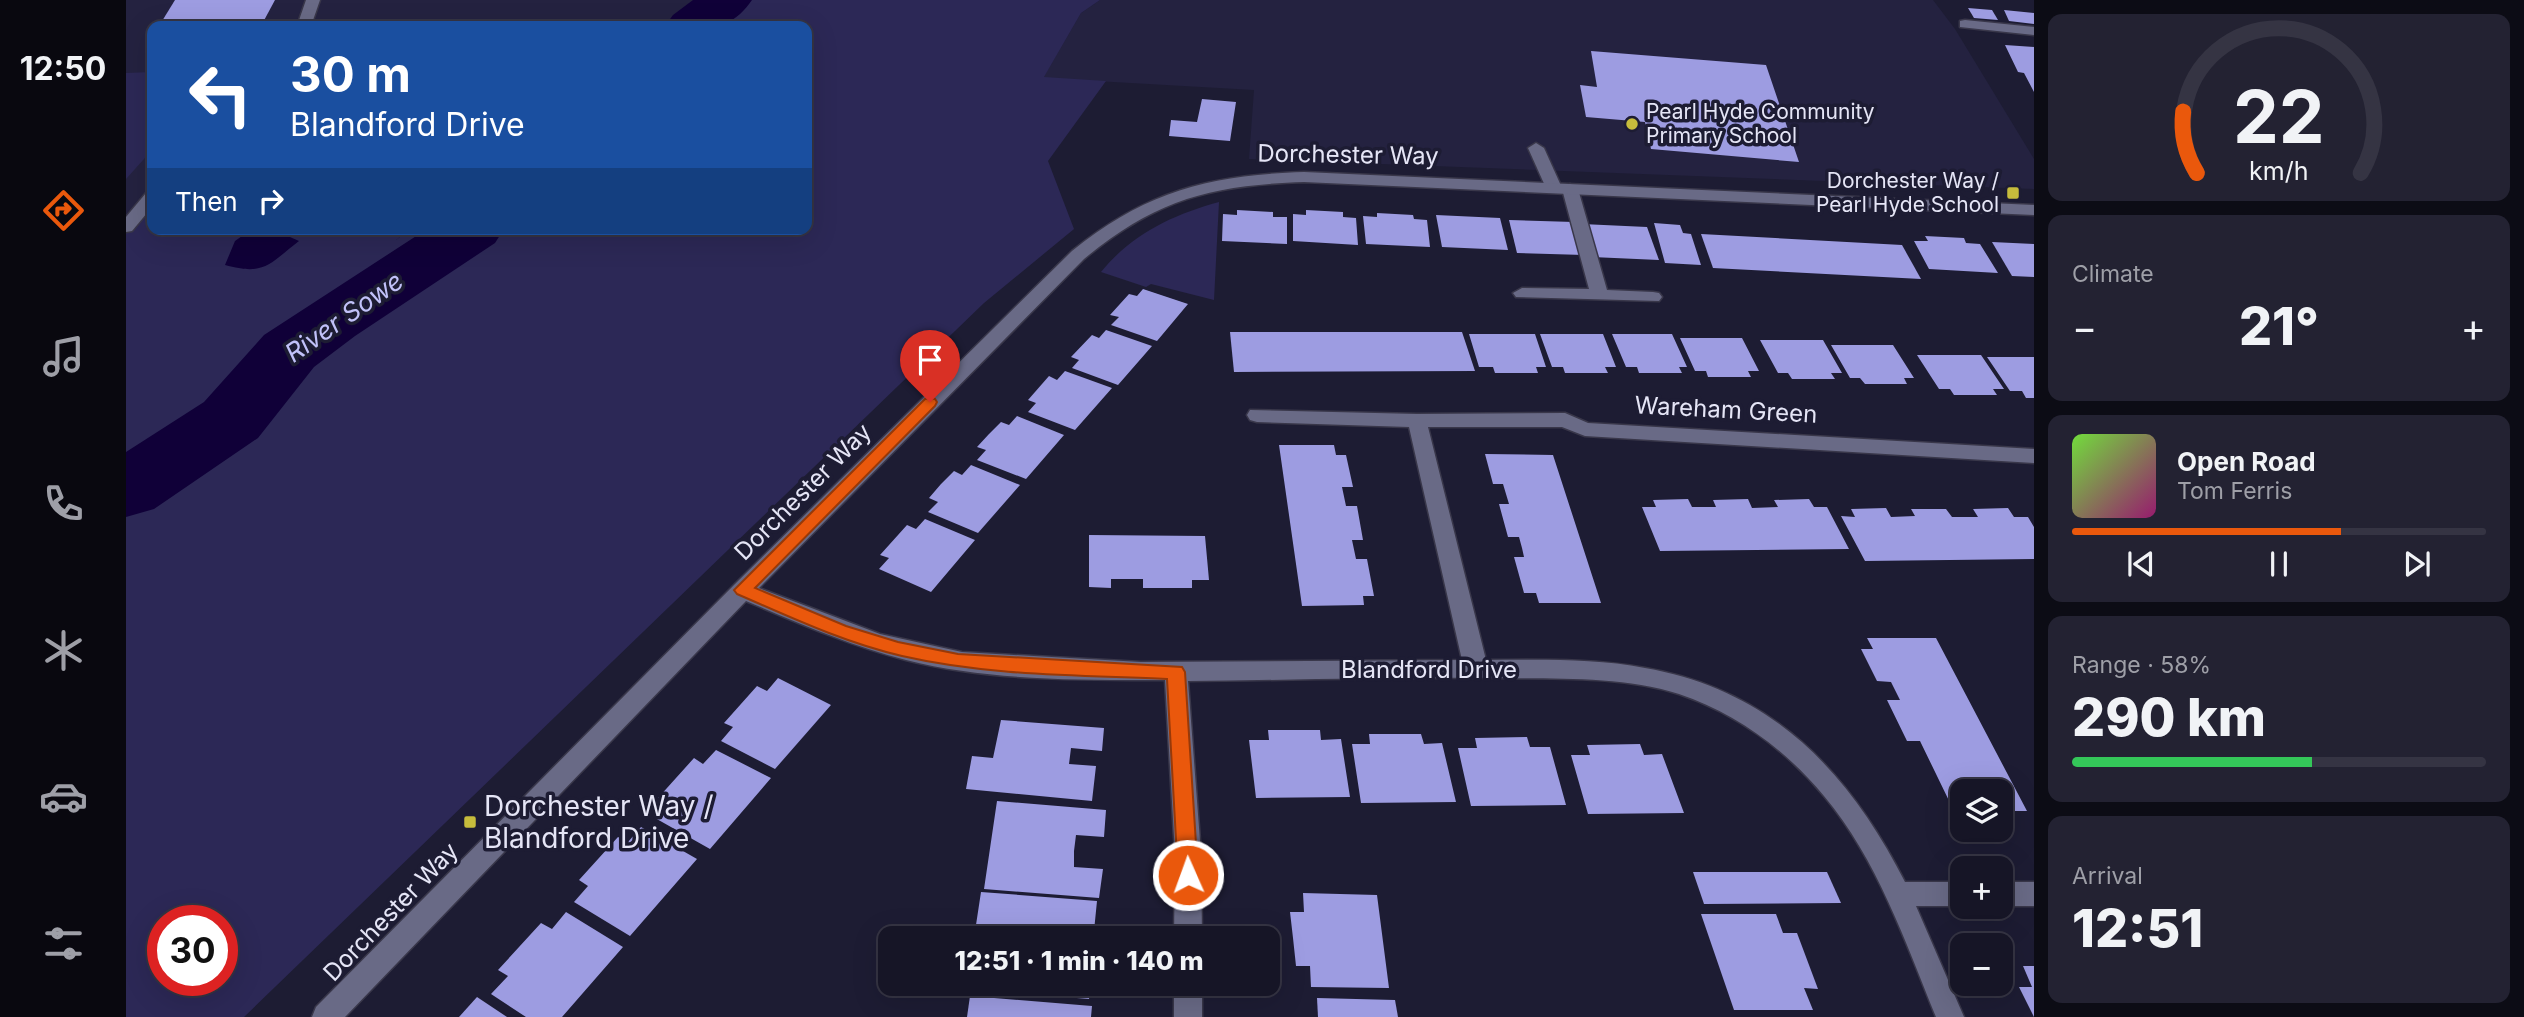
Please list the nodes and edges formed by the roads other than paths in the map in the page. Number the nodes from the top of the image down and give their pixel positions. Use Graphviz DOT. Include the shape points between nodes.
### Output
graph roads {
  1 [pos="313,0"];
  2 [pos="306,21"];
  3 [pos="1965,24"];
  4 [pos="2034,31"];
  5 [pos="1536,148"];
  6 [pos="1562,189"];
  7 [pos="147,203"];
  8 [pos="2034,210"];
  9 [pos="126,227"];
  10 [pos="1522,293"];
  11 [pos="1599,295"];
  12 [pos="1653,297"];
  13 [pos="1257,415"];
  14 [pos="1417,421"];
  15 [pos="2034,456"];
  16 [pos="743,590"];
  17 [pos="1476,668"];
  18 [pos="1176,672"];
  19 [pos="1898,894"];
  20 [pos="1950,894"];
  21 [pos="2013,894"];
  22 [pos="2034,894"];
  23 [pos="1188,926"];
  24 [pos="1188,996"];
  25 [pos="326,1017"];
  26 [pos="1188,1017"];
  27 [pos="1950,1017"];
  1 -- 2 [label="street"];
  3 -- 4 [label="street"];
  5 -- 6 [label="street"];
  6 -- 8 [label="street, Dorchester Way"];
  6 -- 11 [label="street"];
  6 -- 16 [label="street, Dorchester Way" via="1267,177 1188,190 1147,207 1078,255"];
  7 -- 9 [label="street"];
  10 -- 11 [label="street"];
  11 -- 12 [label="street"];
  13 -- 14 [label="street, Wareham Green"];
  14 -- 15 [label="street, Wareham Green" via="1564,420 1585,429"];
  14 -- 17 [label="street"];
  16 -- 18 [label="street, Blandford Drive" via="841,631 958,661"];
  16 -- 25 [label="street, Dorchester Way"];
  17 -- 18 [label="street, Blandford Drive"];
  17 -- 19 [label="street, Blandford Drive" via="1601,669 1639,674 1675,683 1743,712 1801,754 1846,802"];
  18 -- 23 [label="street"];
  19 -- 20 [label="street"];
  19 -- 27 [label="street, Blandford Drive"];
  21 -- 22 [label="street"];
  24 -- 26 [label="street"];
}
